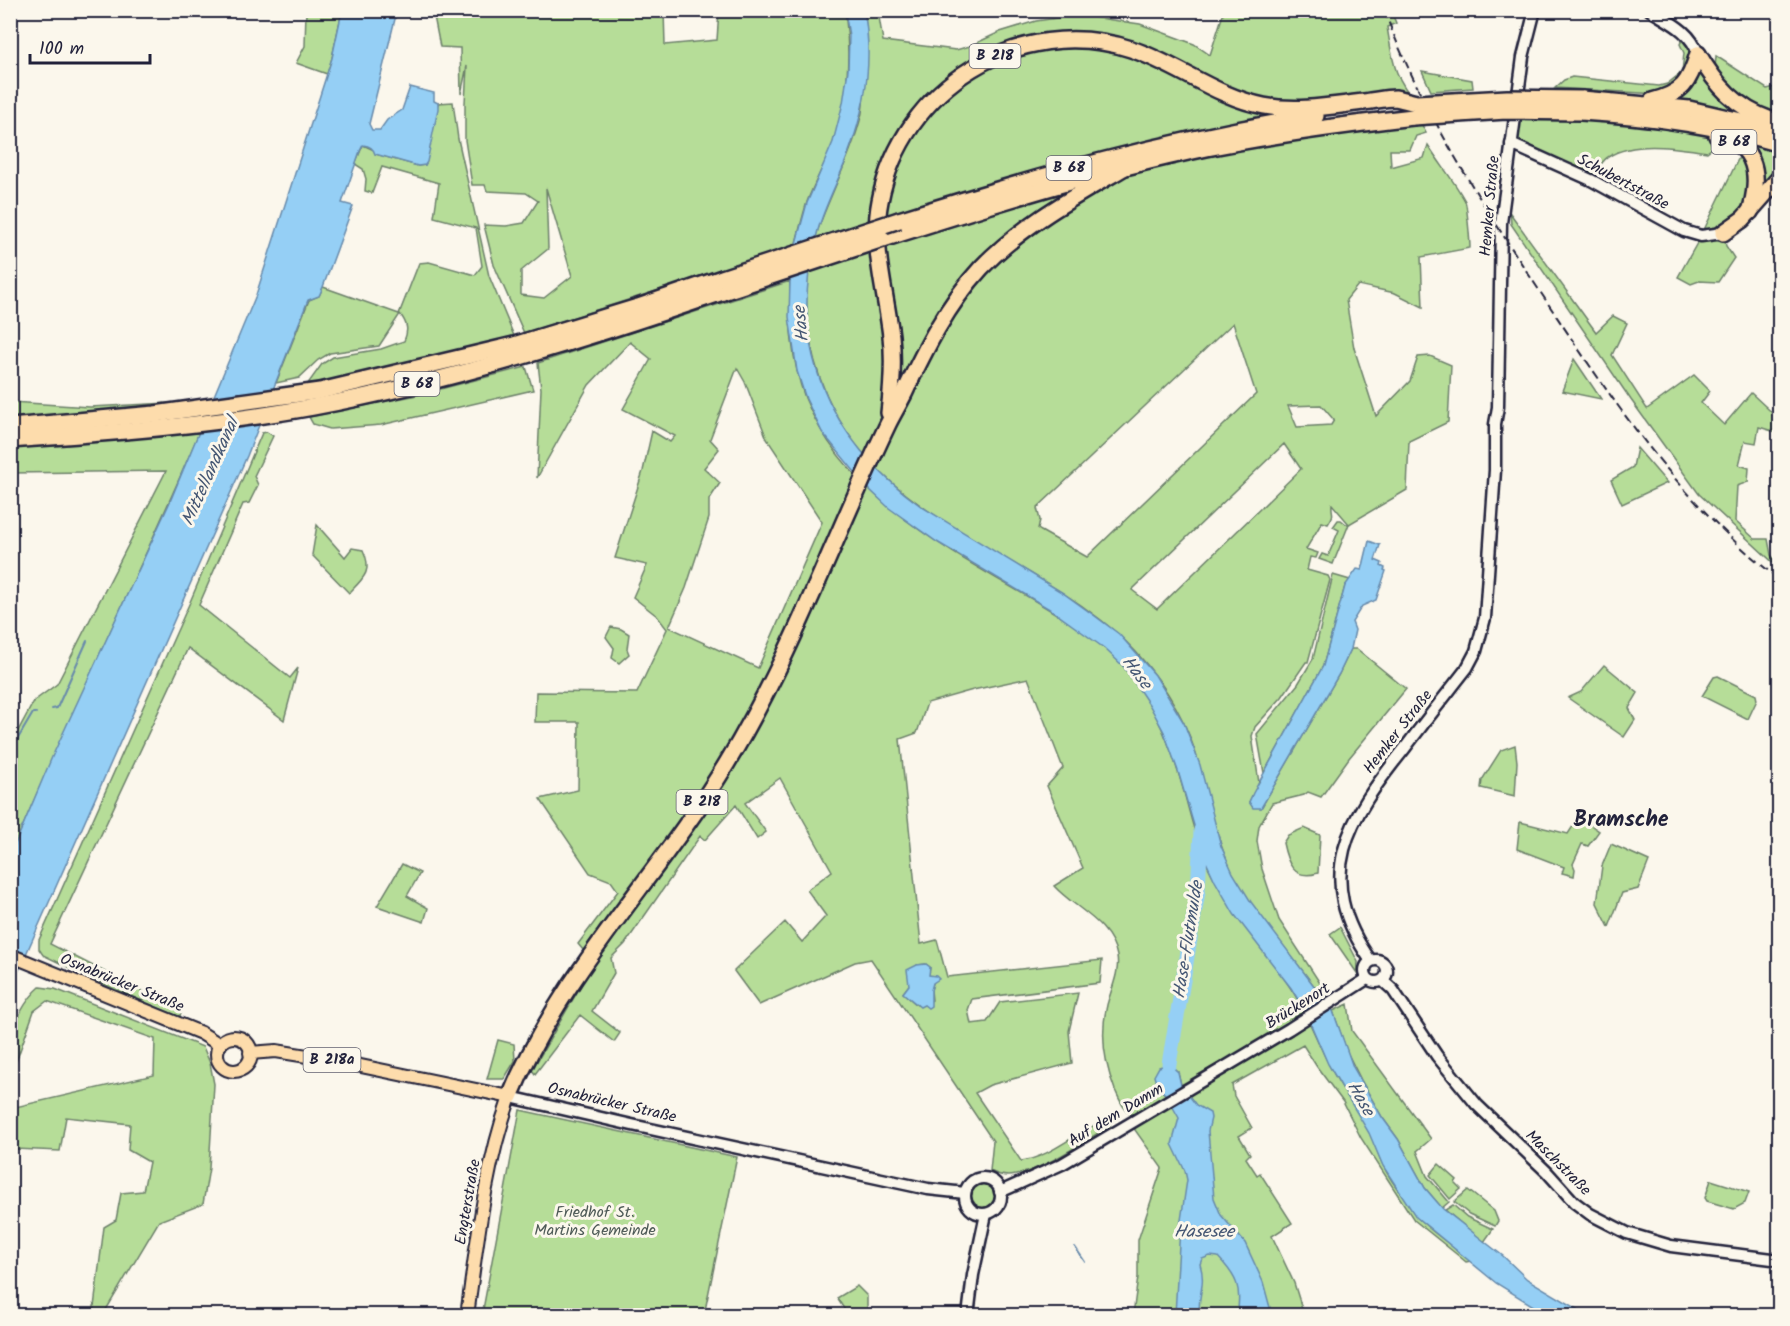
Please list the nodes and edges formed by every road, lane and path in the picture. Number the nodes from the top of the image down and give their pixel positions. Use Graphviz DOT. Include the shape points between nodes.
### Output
graph roads {
  1 [pos="1535,10"];
  2 [pos="1650,10"];
  3 [pos="1698,54"];
  4 [pos="1396,102"];
  5 [pos="1641,103"];
  6 [pos="1582,106"];
  7 [pos="1415,110"];
  8 [pos="1660,118"];
  9 [pos="1779,123"];
  10 [pos="1779,130"];
  11 [pos="1511,144"];
  12 [pos="1779,144"];
  13 [pos="1125,167"];
  14 [pos="1779,177"];
  15 [pos="1750,212"];
  16 [pos="899,227"];
  17 [pos="1723,233"];
  18 [pos="517,351"];
  19 [pos="888,422"];
  20 [pos="10,427"];
  21 [pos="10,440"];
  22 [pos="10,955"];
  23 [pos="1371,961"];
  24 [pos="1367,979"];
  25 [pos="1383,981"];
  26 [pos="220,1045"];
  27 [pos="250,1053"];
  28 [pos="1243,1057"];
  29 [pos="510,1096"];
  30 [pos="1000,1192"];
  31 [pos="965,1193"];
  32 [pos="986,1214"];
  33 [pos="1779,1260"];
  34 [pos="467,1316"];
  35 [pos="968,1316"];
  1 -- 11 [label="main road, Hemker Straße" via="1523,57"];
  2 -- 3 [label="main road" via="1689,36"];
  3 -- 5 [label="highway, B 68" via="1690,77 1676,93"];
  3 -- 9 [label="highway, B 68" via="1728,95 1750,111"];
  4 -- 7 [label="highway, B 218"];
  4 -- 16 [label="highway, B 68" via="1167,144 1061,171"];
  4 -- 19 [label="highway, B 218" via="1305,109 1262,106 1149,56 1089,41 1046,41 1023,46 961,74 924,109 908,132 886,176 879,202 877,240 893,357"];
  5 -- 6 [label="highway, B 68"];
  5 -- 10 [label="highway, B 68"];
  6 -- 7 [label="highway, B 68, bridge" via="1508,98"];
  6 -- 8 [label="highway, B 68"];
  7 -- 13 [label="highway, B 68"];
  8 -- 12 [label="highway, B 68"];
  8 -- 15 [label="highway, B 68" via="1686,130 1725,138 1743,149 1755,171"];
  11 -- 17 [label="main road, Schubertstraße" via="1591,180 1684,231 1701,236"];
  11 -- 23 [label="main road, Hemker Straße" via="1500,231 1498,407 1485,618 1467,669 1370,793 1346,842 1341,873 1345,914"];
  13 -- 16 [label="highway, B 68"];
  13 -- 19 [label="highway, B 218" via="1036,221 981,268 932,337"];
  14 -- 15 [label="highway"];
  15 -- 17 [label="highway"];
  16 -- 18 [label="highway, B 68, bridge" via="723,285 638,307"];
  18 -- 20 [label="highway, B 68" via="320,391 155,414"];
  18 -- 21 [label="highway, B 68" via="417,384 314,407 148,430"];
  19 -- 29 [label="highway, B 218" via="766,694 727,763 566,990"];
  22 -- 26 [label="main road, Osnabrücker Straße" via="201,1033"];
  23 -- 24 [label="main road" via="1365,969"];
  23 -- 25 [label="main road" via="1385,964 1388,971"];
  24 -- 25 [label="main road"];
  24 -- 28 [label="main road, Brückenort"];
  25 -- 33 [label="main road, Maschstraße" via="1477,1105 1590,1214 1627,1233 1671,1246"];
  26 -- 27 [label="main road" via="226,1039 236,1038 246,1042"];
  26 -- 27 [label="main road" via="218,1059 229,1070 245,1067"];
  27 -- 29 [label="main road, Osnabrücker Straße / B 218a" via="276,1051 332,1060"];
  28 -- 30 [label="main road, Auf dem Damm" via="1062,1164"];
  29 -- 31 [label="main road, Osnabrücker Straße" via="928,1189"];
  29 -- 34 [label="main road, Engterstraße / B 218" via="491,1164"];
  30 -- 31 [label="main road" via="994,1182 982,1178 971,1183"];
  30 -- 32 [label="main road" via="996,1208"];
  31 -- 32 [label="main road" via="970,1209"];
  32 -- 35 [label="main road"];
}
